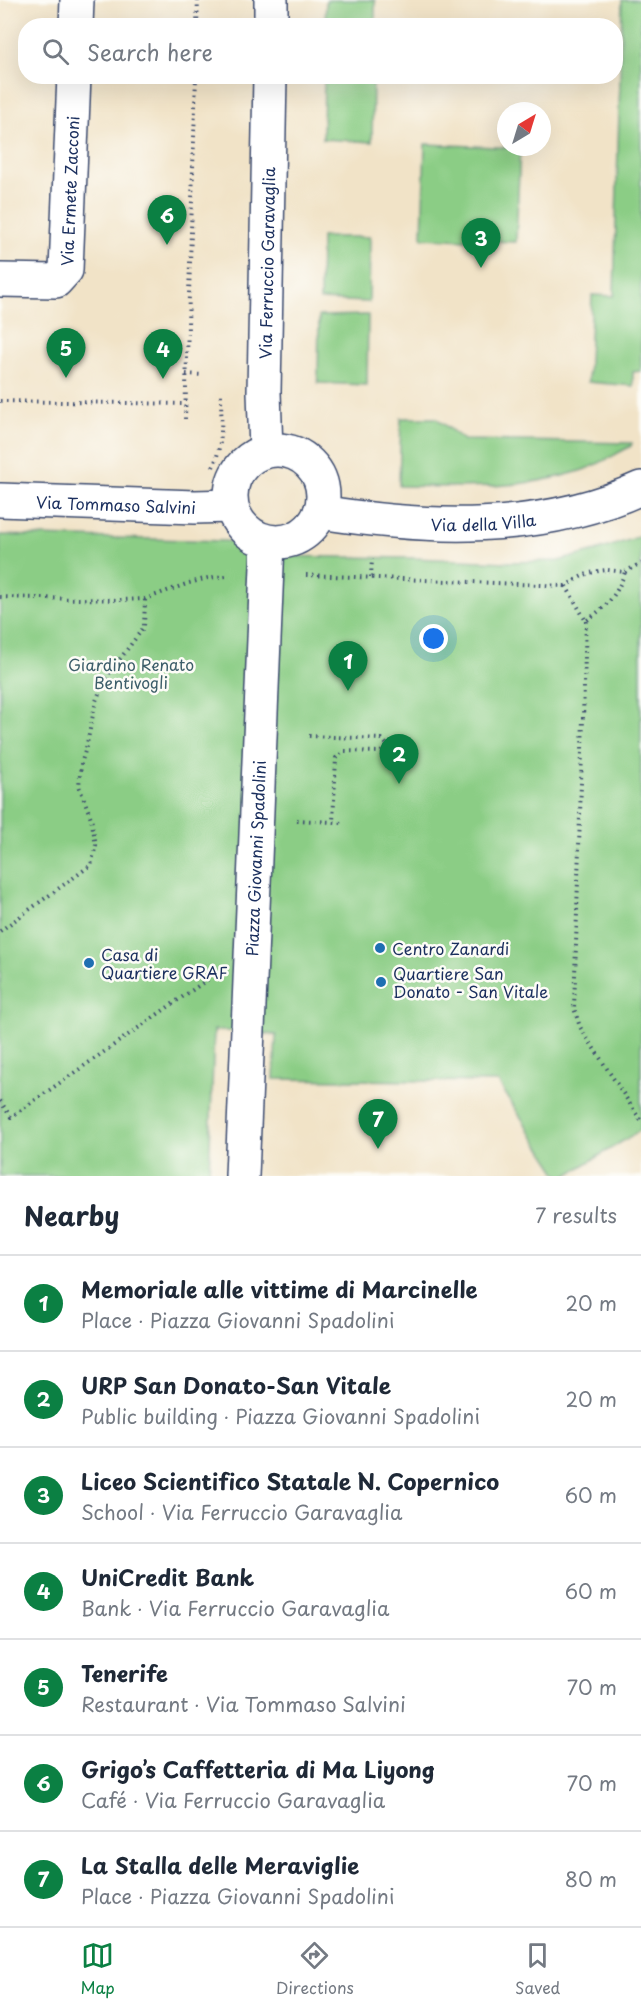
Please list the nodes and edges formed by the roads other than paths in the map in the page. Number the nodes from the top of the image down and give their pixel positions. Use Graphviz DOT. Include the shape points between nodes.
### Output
graph roads {
  1 [pos="77,0"];
  2 [pos="271,0"];
  3 [pos="76,18"];
  4 [pos="271,18"];
  5 [pos="74,84"];
  6 [pos="270,84"];
  7 [pos="0,280"];
  8 [pos="266,451"];
  9 [pos="641,488"];
  10 [pos="0,500"];
  11 [pos="231,506"];
  12 [pos="320,512"];
  13 [pos="268,542"];
  14 [pos="242,1176"];
  1 -- 3 [label="street"];
  2 -- 4 [label="street"];
  5 -- 7 [label="street, Via Ermete Zacconi" via="66,270 56,281"];
  6 -- 8 [label="street, Via Ferruccio Garavaglia"];
  8 -- 11 [label="street" via="241,467 234,480"];
  8 -- 12 [label="street" via="290,452 311,465 322,487"];
  9 -- 12 [label="street, Via della Villa" via="604,503 520,523 410,524"];
  10 -- 11 [label="street, Via Tommaso Salvini"];
  11 -- 13 [label="street" via="246,530"];
  12 -- 13 [label="street" via="314,523 293,539"];
  13 -- 14 [label="street, Piazza Giovanni Spadolini"];
}
